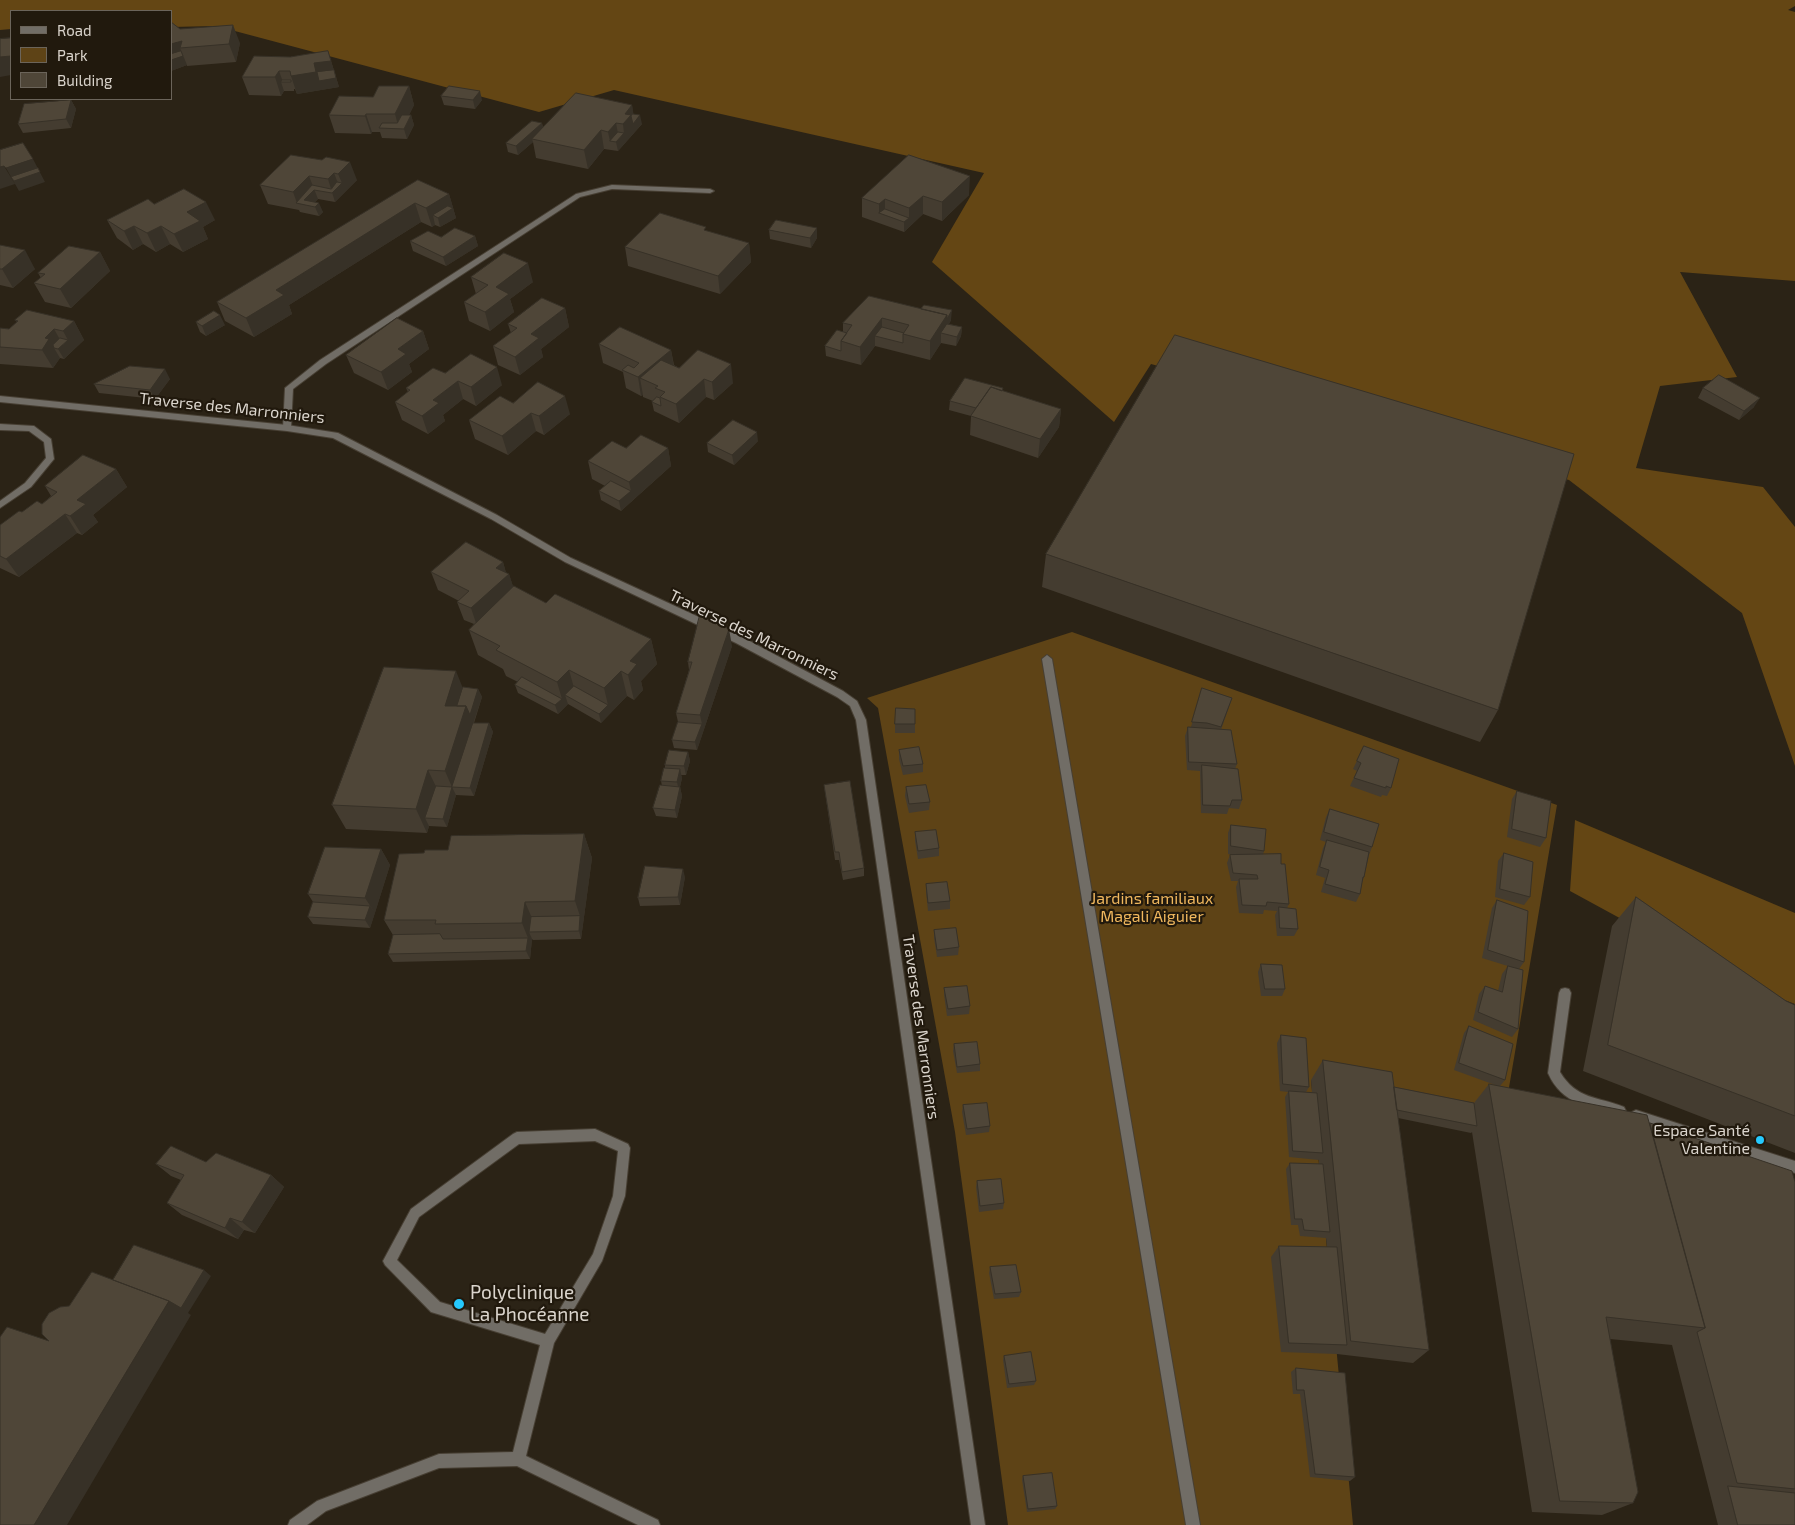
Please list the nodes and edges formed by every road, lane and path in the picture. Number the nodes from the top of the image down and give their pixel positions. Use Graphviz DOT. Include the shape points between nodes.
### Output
graph roads {
  1 [pos="710,191"];
  2 [pos="0,399"];
  3 [pos="0,427"];
  4 [pos="287,428"];
  5 [pos="0,505"];
  6 [pos="1046,659"];
  7 [pos="1565,993"];
  8 [pos="1795,1167"];
  9 [pos="548,1341"];
  10 [pos="518,1459"];
  11 [pos="294,1525"];
  12 [pos="653,1525"];
  13 [pos="978,1525"];
  14 [pos="1193,1525"];
  1 -- 4 [label="street" via="612,187 578,194 323,362 289,388"];
  2 -- 4 [label="street, Traverse des Marronniers"];
  3 -- 5 [label="street" via="31,428 48,441 50,459 28,485"];
  4 -- 13 [label="street, Traverse des Marronniers" via="335,435 494,517 568,560 739,640 854,704 863,730"];
  6 -- 14 [label="street"];
  7 -- 8 [label="street" via="1554,1073 1562,1086 1575,1097"];
  9 -- 9 [label="street" via="436,1307 389,1261 415,1213 517,1138 595,1135 624,1148 619,1196 598,1257"];
  9 -- 10 [label="street"];
  10 -- 11 [label="street" via="439,1461 322,1506"];
  10 -- 12 [label="street"];
}
